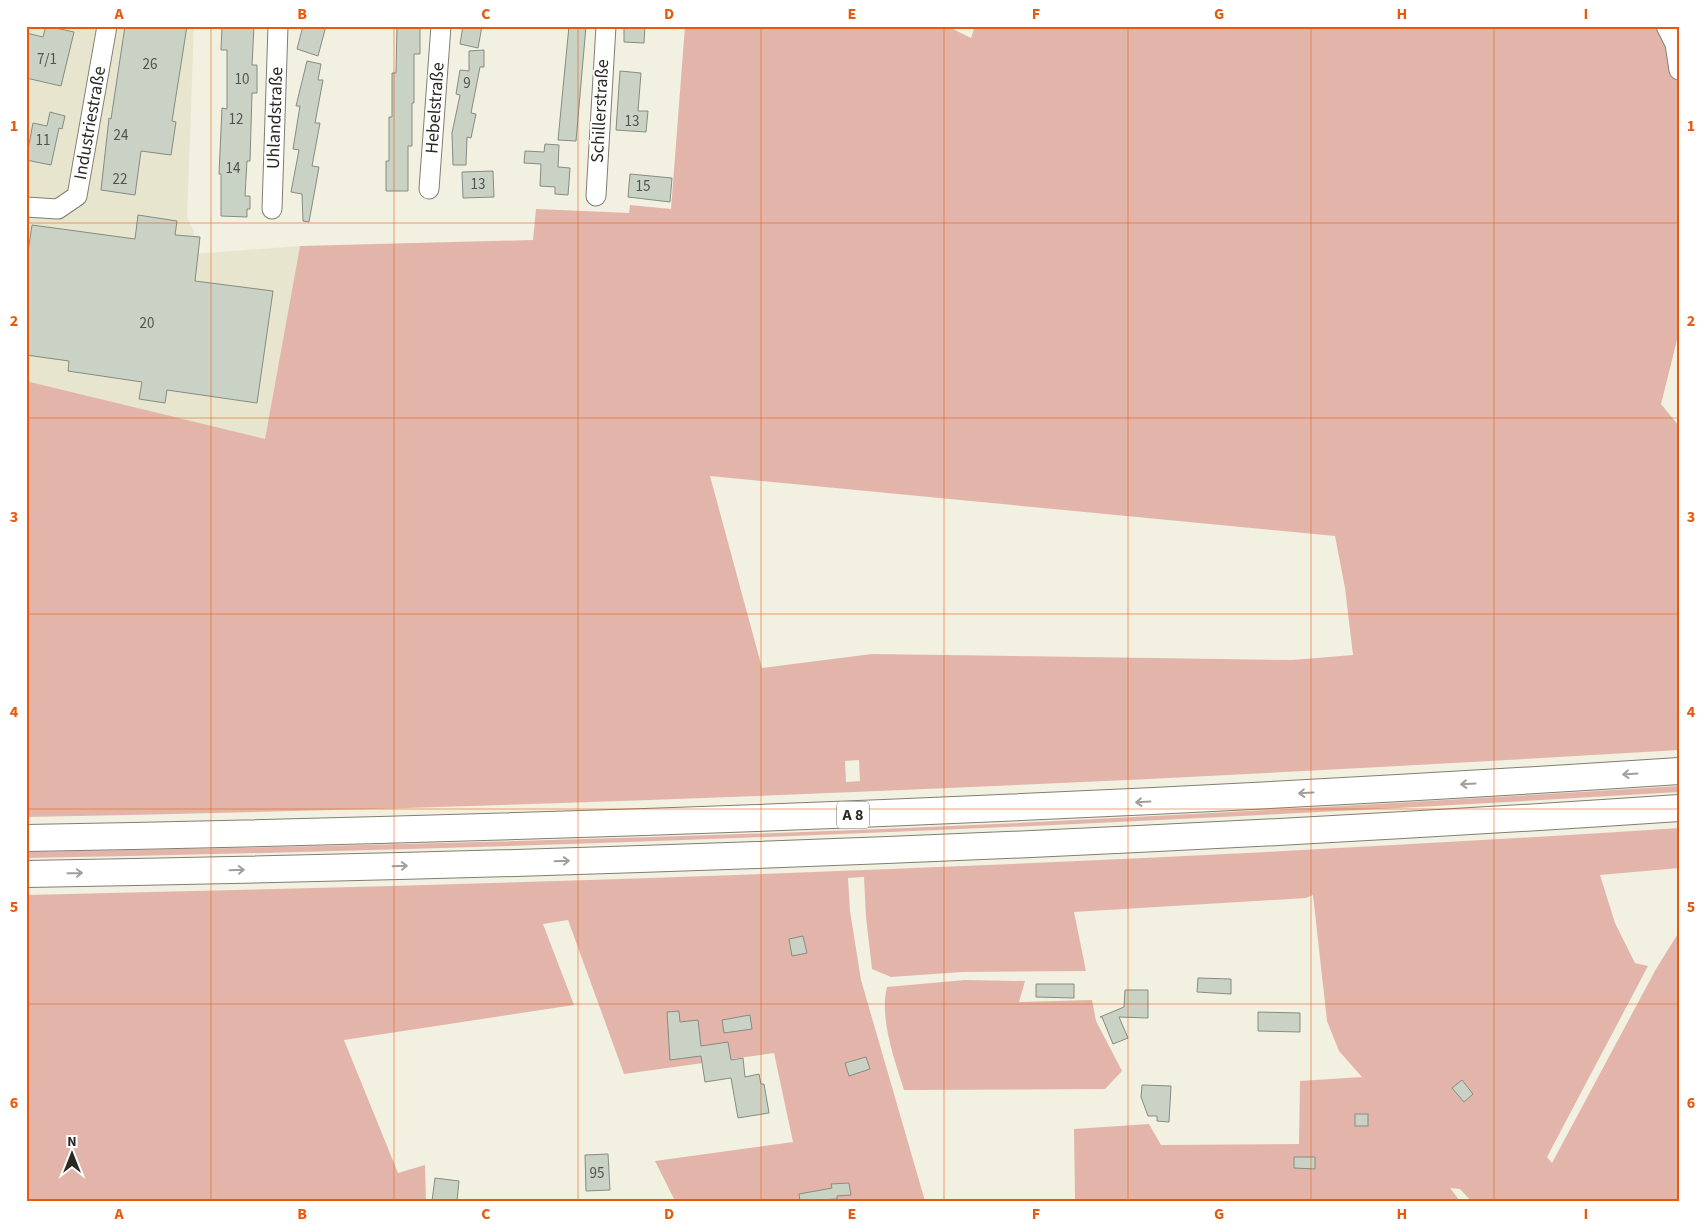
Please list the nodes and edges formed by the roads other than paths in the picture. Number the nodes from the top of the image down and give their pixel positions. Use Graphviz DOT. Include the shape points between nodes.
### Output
graph roads {
  1 [pos="107,26"];
  2 [pos="278,26"];
  3 [pos="441,26"];
  4 [pos="606,26"];
  5 [pos="1666,26"];
  6 [pos="1679,70"];
  7 [pos="430,190"];
  8 [pos="596,196"];
  9 [pos="26,207"];
  10 [pos="272,209"];
  11 [pos="1679,771"];
  12 [pos="1679,808"];
  13 [pos="26,838"];
  14 [pos="26,874"];
  1 -- 9 [label="street, Industriestraße" via="77,196 58,209"];
  2 -- 10 [label="street, Uhlandstraße"];
  3 -- 7 [label="street, Hebelstraße"];
  4 -- 8 [label="street, Schillerstraße"];
  5 -- 6 [label="street" via="1675,44"];
  11 -- 13 [label="highway, A 8, one-way" via="838,815 363,831"];
  14 -- 12 [label="highway, A 8, one-way" via="740,855 1077,841"];
}
